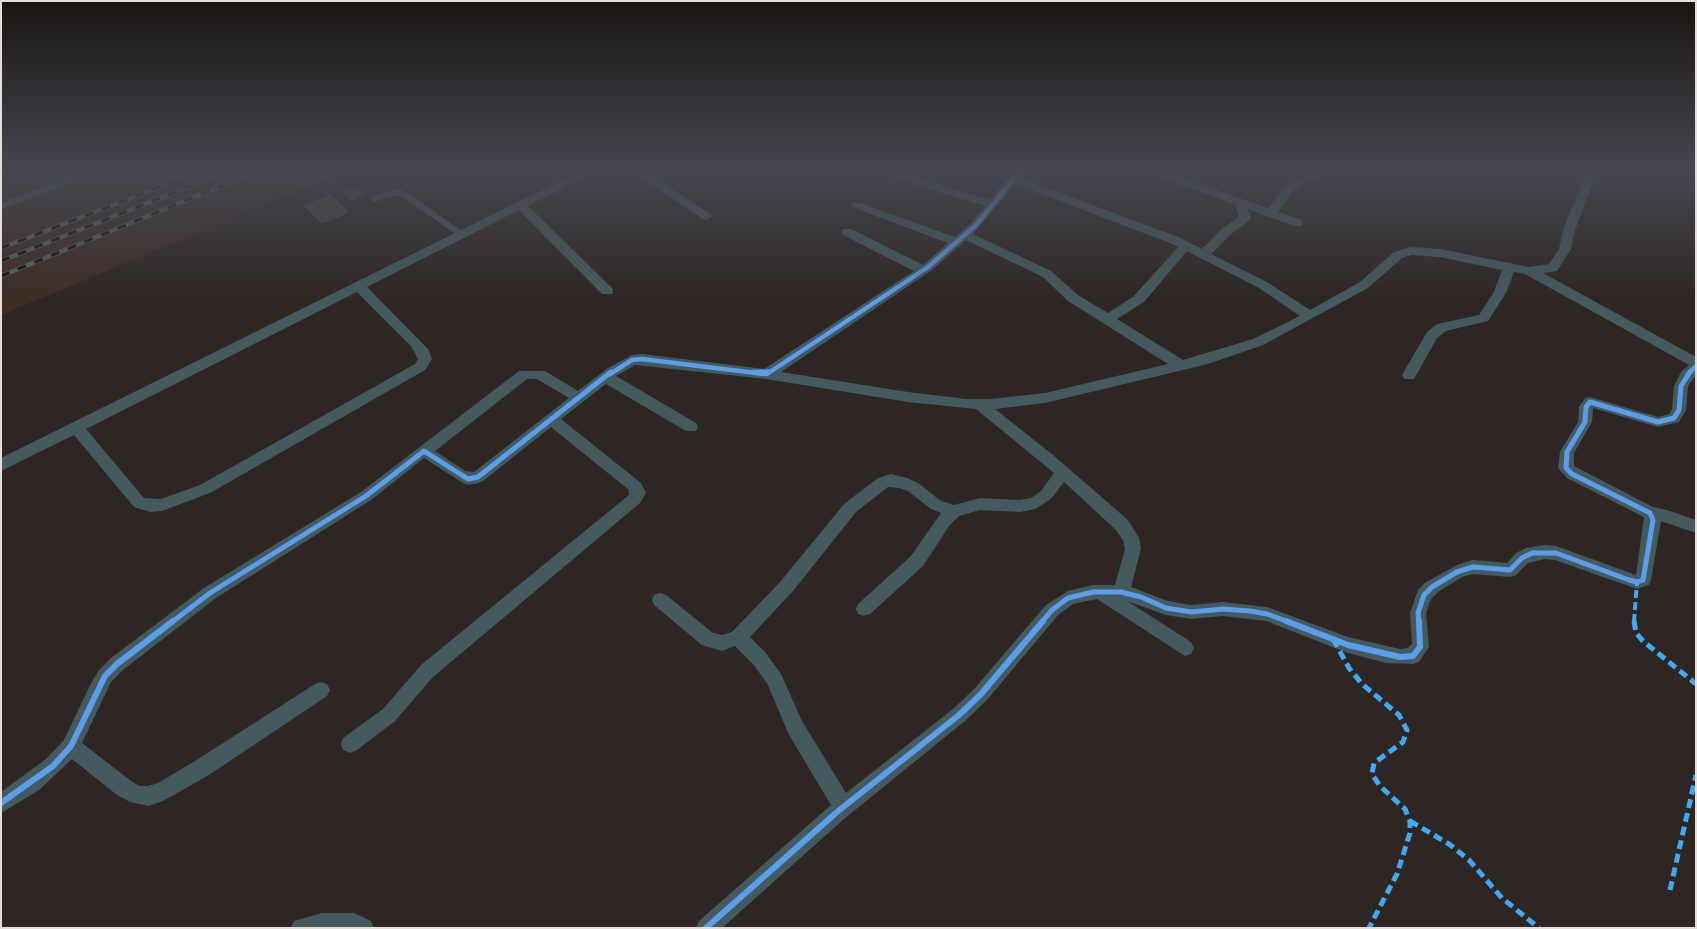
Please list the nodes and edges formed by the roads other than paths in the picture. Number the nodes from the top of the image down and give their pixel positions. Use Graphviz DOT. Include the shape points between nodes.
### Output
graph roads {
  1 [pos="435,215"];
  2 [pos="498,215"];
  3 [pos="531,215"];
  4 [pos="888,215"];
  5 [pos="982,215"];
  6 [pos="1114,215"];
  7 [pos="1244,215"];
  8 [pos="1277,215"];
  9 [pos="1576,215"];
  10 [pos="1298,223"];
  11 [pos="847,232"];
  12 [pos="462,234"];
  13 [pos="961,239"];
  14 [pos="1185,246"];
  15 [pos="1203,255"];
  16 [pos="1509,267"];
  17 [pos="923,270"];
  18 [pos="1529,271"];
  19 [pos="358,286"];
  20 [pos="607,291"];
  21 [pos="1310,316"];
  22 [pos="1107,320"];
  23 [pos="1181,365"];
  24 [pos="1696,365"];
  25 [pos="766,374"];
  26 [pos="1409,375"];
  27 [pos="606,377"];
  28 [pos="579,398"];
  29 [pos="979,404"];
  30 [pos="552,420"];
  31 [pos="76,427"];
  32 [pos="691,427"];
  33 [pos="424,452"];
  34 [pos="1,465"];
  35 [pos="1063,472"];
  36 [pos="954,511"];
  37 [pos="1650,513"];
  38 [pos="1696,527"];
  39 [pos="1100,592"];
  40 [pos="1121,592"];
  41 [pos="660,600"];
  42 [pos="864,609"];
  43 [pos="738,637"];
  44 [pos="1185,648"];
  45 [pos="321,690"];
  46 [pos="350,744"];
  47 [pos="71,746"];
  48 [pos="1,803"];
  49 [pos="843,807"];
  50 [pos="301,928"];
  51 [pos="364,928"];
  52 [pos="706,928"];
  1 -- 12 [label="lane"];
  2 -- 12 [label="street"];
  3 -- 20 [label="street"];
  4 -- 13 [label="street"];
  5 -- 13 [label="street"];
  6 -- 14 [label="street"];
  7 -- 15 [label="street"];
  8 -- 10 [label="street"];
  9 -- 18 [label="street" via="1553,268"];
  11 -- 17 [label="street"];
  12 -- 19 [label="street"];
  13 -- 17 [label="street"];
  13 -- 22 [label="street" via="1047,274 1073,298"];
  14 -- 15 [label="street"];
  14 -- 22 [label="street" via="1139,298"];
  15 -- 21 [label="street" via="1269,288"];
  16 -- 18 [label="street"];
  16 -- 21 [label="street" via="1440,252 1411,251 1398,255 1364,285"];
  16 -- 26 [label="street" via="1500,293 1483,318 1442,327 1424,347"];
  17 -- 25 [label="street"];
  18 -- 24 [label="street"];
  19 -- 31 [label="street"];
  19 -- 31 [label="street" via="423,352 425,359 420,367 205,489 162,505 140,503"];
  21 -- 23 [label="street" via="1244,348"];
  22 -- 23 [label="street"];
  23 -- 29 [label="street" via="1045,398"];
  24 -- 37 [label="street" via="1681,386 1679,410 1674,418 1658,422 1590,402 1586,407 1585,422 1567,452 1566,468 1572,474"];
  25 -- 27 [label="street" via="632,360"];
  25 -- 29 [label="street" via="908,397"];
  27 -- 28 [label="street"];
  27 -- 32 [label="street"];
  28 -- 30 [label="street"];
  28 -- 33 [label="street" via="540,374 524,374"];
  29 -- 35 [label="street"];
  30 -- 33 [label="street" via="478,477 460,475"];
  30 -- 46 [label="street" via="636,487 635,499 427,671 389,715"];
  31 -- 34 [label="street"];
  33 -- 47 [label="street" via="366,496 210,593 117,664 97,689"];
  35 -- 36 [label="street" via="1046,495 1035,503 1020,506 980,504"];
  35 -- 40 [label="street" via="1109,511 1130,538 1132,560"];
  36 -- 42 [label="street" via="943,521 917,561"];
  36 -- 43 [label="street" via="936,505 902,482 883,482 850,508 786,586"];
  37 -- 38 [label="street"];
  37 -- 40 [label="street" via="1653,520 1643,580 1629,580 1556,553 1545,552 1522,558 1510,570 1473,567 1457,572 1432,586 1419,603 1420,647 1413,656 1369,651 1266,614 1240,610 1186,612"];
  39 -- 40 [label="street"];
  39 -- 44 [label="street"];
  39 -- 49 [label="street" via="1080,594 1058,604 981,694 942,730"];
  41 -- 43 [label="street" via="708,640 722,643"];
  43 -- 49 [label="street" via="775,680 795,726"];
  45 -- 47 [label="street" via="202,768 162,792 148,796 136,795 124,788"];
  47 -- 48 [label="street" via="32,783"];
  49 -- 52 [label="street"];
  50 -- 51 [label="street" via="354,924"];
}
